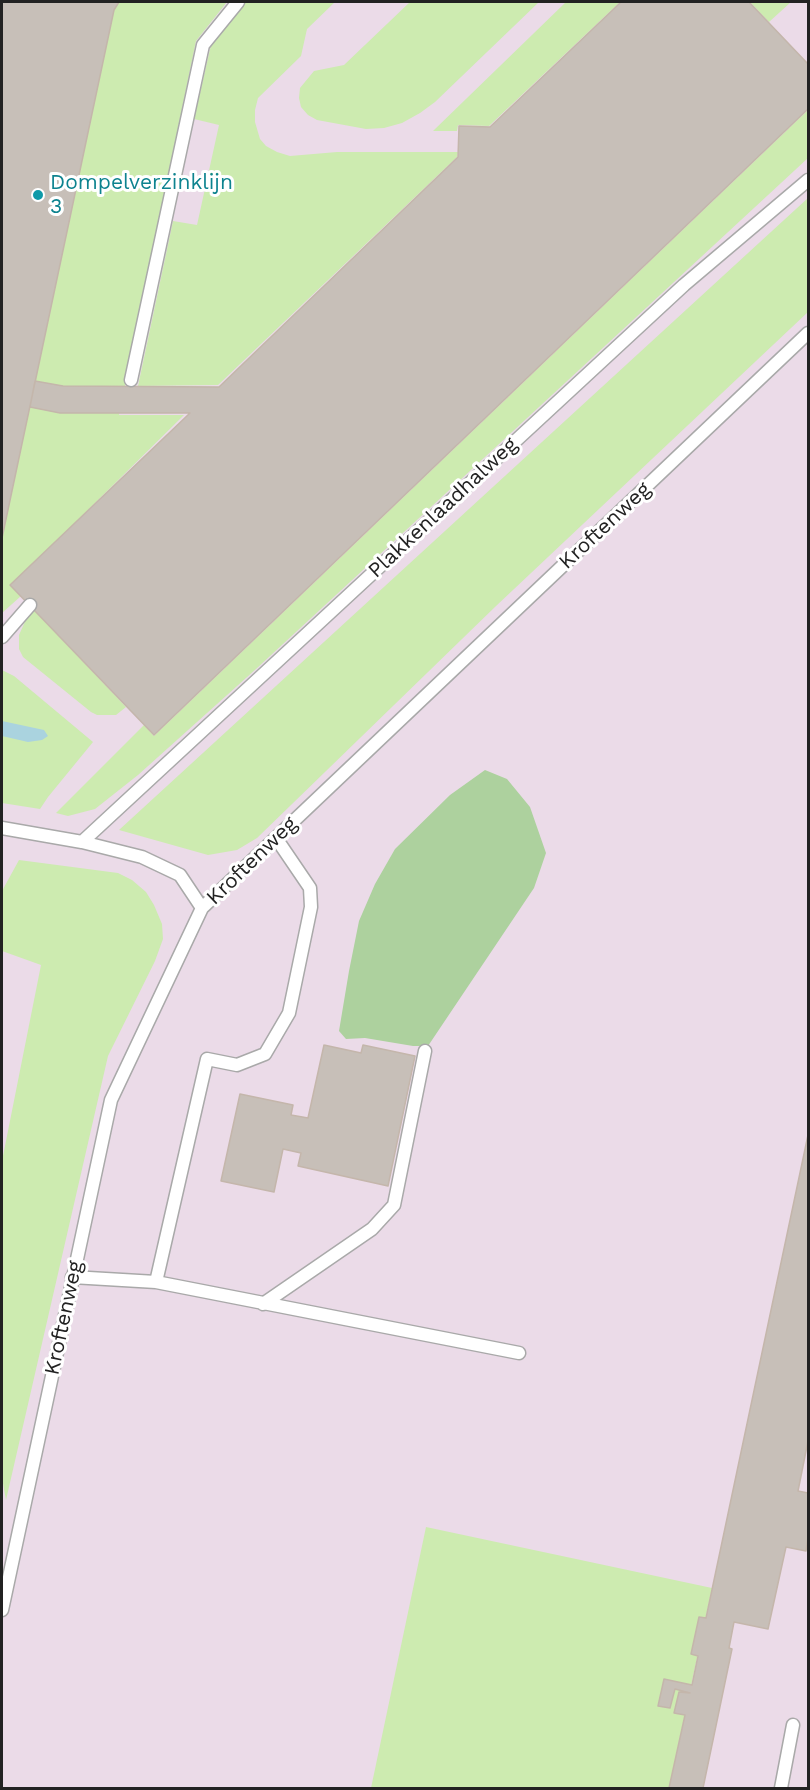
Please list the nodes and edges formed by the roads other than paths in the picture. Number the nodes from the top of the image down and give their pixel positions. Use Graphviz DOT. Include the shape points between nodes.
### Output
graph roads {
  1 [pos="238,2"];
  2 [pos="808,180"];
  3 [pos="808,333"];
  4 [pos="132,380"];
  5 [pos="30,605"];
  6 [pos="2,637"];
  7 [pos="2,828"];
  8 [pos="276,838"];
  9 [pos="82,842"];
  10 [pos="202,908"];
  11 [pos="425,1051"];
  12 [pos="72,1277"];
  13 [pos="156,1282"];
  14 [pos="263,1304"];
  15 [pos="519,1353"];
  16 [pos="2,1610"];
  17 [pos="794,1725"];
  18 [pos="781,1788"];
  1 -- 4 [label="lane" via="203,45"];
  2 -- 9 [label="lane, Plakkenlaadhalweg" via="684,285"];
  3 -- 8 [label="lane, Kroftenweg"];
  5 -- 6 [label="lane"];
  7 -- 9 [label="lane"];
  8 -- 10 [label="lane, Kroftenweg"];
  8 -- 13 [label="lane" via="310,888 311,897 289,1013 265,1054 237,1065 207,1059"];
  9 -- 10 [label="lane" via="142,857 180,875"];
  10 -- 12 [label="lane, Kroftenweg" via="111,1100"];
  11 -- 14 [label="lane" via="393,1205 372,1229"];
  12 -- 13 [label="lane"];
  12 -- 16 [label="lane, Kroftenweg"];
  13 -- 14 [label="lane"];
  14 -- 15 [label="lane"];
  17 -- 18 [label="lane"];
}
